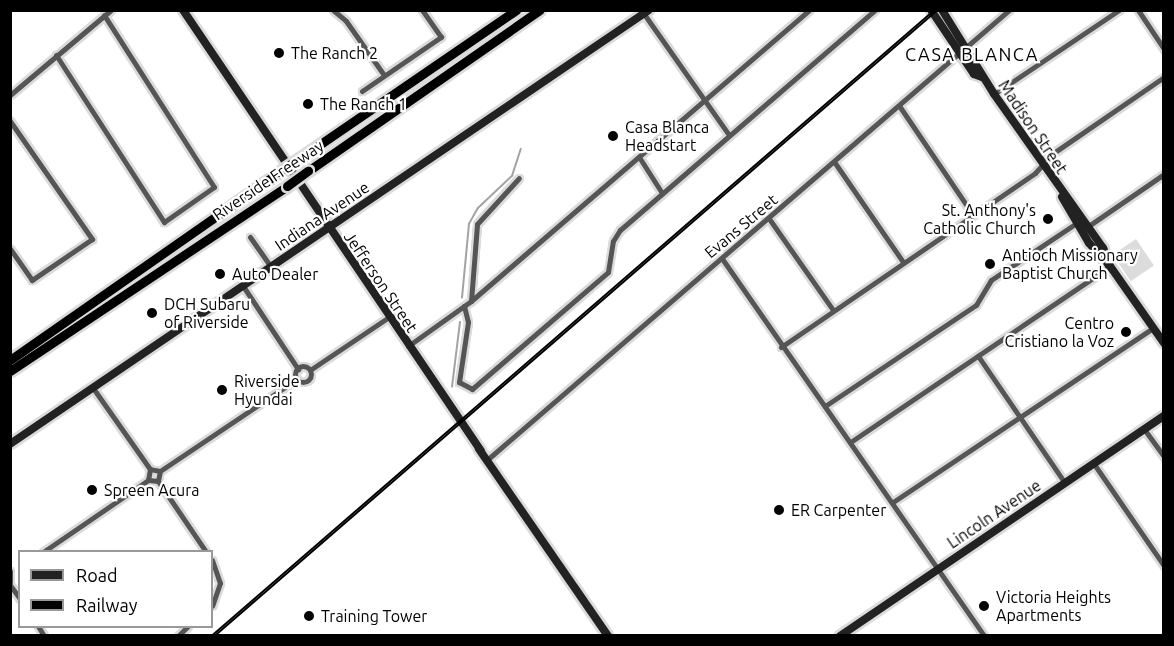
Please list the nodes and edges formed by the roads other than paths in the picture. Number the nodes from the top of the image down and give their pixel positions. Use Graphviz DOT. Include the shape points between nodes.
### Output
graph roads {
  1 [pos="111,10"];
  2 [pos="183,10"];
  3 [pos="333,10"];
  4 [pos="423,10"];
  5 [pos="516,10"];
  6 [pos="540,10"];
  7 [pos="809,10"];
  8 [pos="875,10"];
  9 [pos="931,10"];
  10 [pos="942,10"];
  11 [pos="1009,10"];
  12 [pos="1119,10"];
  13 [pos="1138,10"];
  14 [pos="646,12"];
  15 [pos="104,15"];
  16 [pos="1164,49"];
  17 [pos="964,51"];
  18 [pos="56,55"];
  19 [pos="384,75"];
  20 [pos="1164,77"];
  21 [pos="362,91"];
  22 [pos="10,94"];
  23 [pos="994,94"];
  24 [pos="705,101"];
  25 [pos="900,107"];
  26 [pos="10,121"];
  27 [pos="729,135"];
  28 [pos="639,157"];
  29 [pos="835,163"];
  30 [pos="1042,163"];
  31 [pos="1164,174"];
  32 [pos="519,178"];
  33 [pos="662,193"];
  34 [pos="973,215"];
  35 [pos="770,219"];
  36 [pos="1079,221"];
  37 [pos="1087,227"];
  38 [pos="329,228"];
  39 [pos="250,237"];
  40 [pos="12,254"];
  41 [pos="723,260"];
  42 [pos="903,262"];
  43 [pos="1110,266"];
  44 [pos="271,267"];
  45 [pos="243,286"];
  46 [pos="471,301"];
  47 [pos="464,306"];
  48 [pos="833,310"];
  49 [pos="389,316"];
  50 [pos="1153,328"];
  51 [pos="1162,339"];
  52 [pos="408,346"];
  53 [pos="781,347"];
  54 [pos="978,356"];
  55 [pos="10,360"];
  56 [pos="298,369"];
  57 [pos="310,370"];
  58 [pos="10,371"];
  59 [pos="297,379"];
  60 [pos="93,388"];
  61 [pos="825,406"];
  62 [pos="1164,416"];
  63 [pos="1020,417"];
  64 [pos="1144,429"];
  65 [pos="852,441"];
  66 [pos="10,444"];
  67 [pos="1164,457"];
  68 [pos="488,459"];
  69 [pos="1094,464"];
  70 [pos="150,469"];
  71 [pos="160,471"];
  72 [pos="148,480"];
  73 [pos="158,481"];
  74 [pos="1065,483"];
  75 [pos="893,502"];
  76 [pos="46,550"];
  77 [pos="205,550"];
  78 [pos="213,563"];
  79 [pos="1164,566"];
  80 [pos="939,568"];
  81 [pos="11,572"];
  82 [pos="10,584"];
  83 [pos="213,603"];
  84 [pos="608,636"];
  85 [pos="840,636"];
  86 [pos="984,636"];
  1 -- 15 [label="street"];
  2 -- 38 [label="street, Jefferson Street"];
  3 -- 19 [label="street" via="346,21"];
  4 -- 19 [label="street" via="441,37"];
  5 -- 55 [label="highway, Riverside Freeway, bridge"];
  6 -- 58 [label="highway, Riverside Freeway, bridge" via="287,186"];
  7 -- 24 [label="street"];
  8 -- 27 [label="street"];
  9 -- 17 [label="street, Madison Street"];
  10 -- 17 [label="street, Madison Street"];
  11 -- 17 [label="street, Evans Street"];
  12 -- 23 [label="street"];
  13 -- 16 [label="street"];
  14 -- 24 [label="street"];
  14 -- 38 [label="street, Indiana Avenue"];
  15 -- 18 [label="street"];
  15 -- 18 [label="street" via="214,187 164,222"];
  17 -- 23 [label="street, Madison Street"];
  17 -- 25 [label="street, Evans Street"];
  18 -- 22 [label="street"];
  19 -- 21 [label="street"];
  20 -- 30 [label="street"];
  23 -- 30 [label="street, Madison Street"];
  24 -- 27 [label="street"];
  24 -- 28 [label="street"];
  25 -- 29 [label="street, Evans Street"];
  25 -- 34 [label="street"];
  26 -- 40 [label="street" via="92,239 32,280"];
  27 -- 33 [label="street"];
  28 -- 33 [label="street"];
  28 -- 46 [label="street"];
  29 -- 35 [label="street, Evans Street"];
  29 -- 42 [label="street"];
  30 -- 34 [label="street" via="1035,173"];
  30 -- 36 [label="street, Madison Street"];
  31 -- 37 [label="street"];
  32 -- 46 [label="street" via="477,224"];
  33 -- 47 [label="street" via="615,236 608,272 472,389 461,386 468,322"];
  34 -- 42 [label="street"];
  35 -- 41 [label="street, Evans Street"];
  35 -- 48 [label="street"];
  36 -- 37 [label="street, Madison Street"];
  36 -- 43 [label="street, Madison Street"];
  36 -- 61 [label="street" via="987,284 976,305"];
  37 -- 43 [label="street, Madison Street" via="1103,248"];
  38 -- 44 [label="street, Indiana Avenue"];
  38 -- 49 [label="street, Jefferson Street"];
  39 -- 44 [label="street"];
  41 -- 53 [label="street"];
  41 -- 68 [label="street, Evans Street"];
  42 -- 48 [label="street"];
  43 -- 50 [label="street, Madison Street"];
  43 -- 54 [label="street"];
  44 -- 45 [label="street, Indiana Avenue"];
  45 -- 56 [label="street"];
  45 -- 60 [label="street, Indiana Avenue"];
  46 -- 47 [label="street"];
  47 -- 52 [label="street"];
  48 -- 53 [label="street"];
  49 -- 52 [label="street, Jefferson Street"];
  49 -- 57 [label="street"];
  50 -- 51 [label="street, Madison Street"];
  50 -- 63 [label="street"];
  52 -- 68 [label="street, Jefferson Street"];
  53 -- 61 [label="street"];
  54 -- 63 [label="street"];
  54 -- 65 [label="street"];
  56 -- 57 [label="street"];
  56 -- 59 [label="street"];
  57 -- 59 [label="street" via="308,381"];
  59 -- 71 [label="street"];
  60 -- 66 [label="street, Indiana Avenue"];
  60 -- 70 [label="street"];
  61 -- 65 [label="street"];
  62 -- 64 [label="street, Lincoln Avenue"];
  63 -- 74 [label="street"];
  63 -- 75 [label="street"];
  64 -- 67 [label="street"];
  64 -- 69 [label="street, Lincoln Avenue"];
  65 -- 75 [label="street"];
  68 -- 84 [label="street, Jefferson Street"];
  69 -- 74 [label="street, Lincoln Avenue"];
  69 -- 79 [label="street"];
  70 -- 71 [label="street"];
  70 -- 72 [label="street"];
  71 -- 73 [label="street"];
  72 -- 73 [label="street"];
  72 -- 76 [label="street"];
  73 -- 77 [label="street"];
  74 -- 80 [label="street, Lincoln Avenue"];
  75 -- 80 [label="street"];
  78 -- 83 [label="street" via="220,583"];
  80 -- 85 [label="street, Lincoln Avenue"];
  80 -- 86 [label="street"];
  81 -- 82 [label="street"];
}
